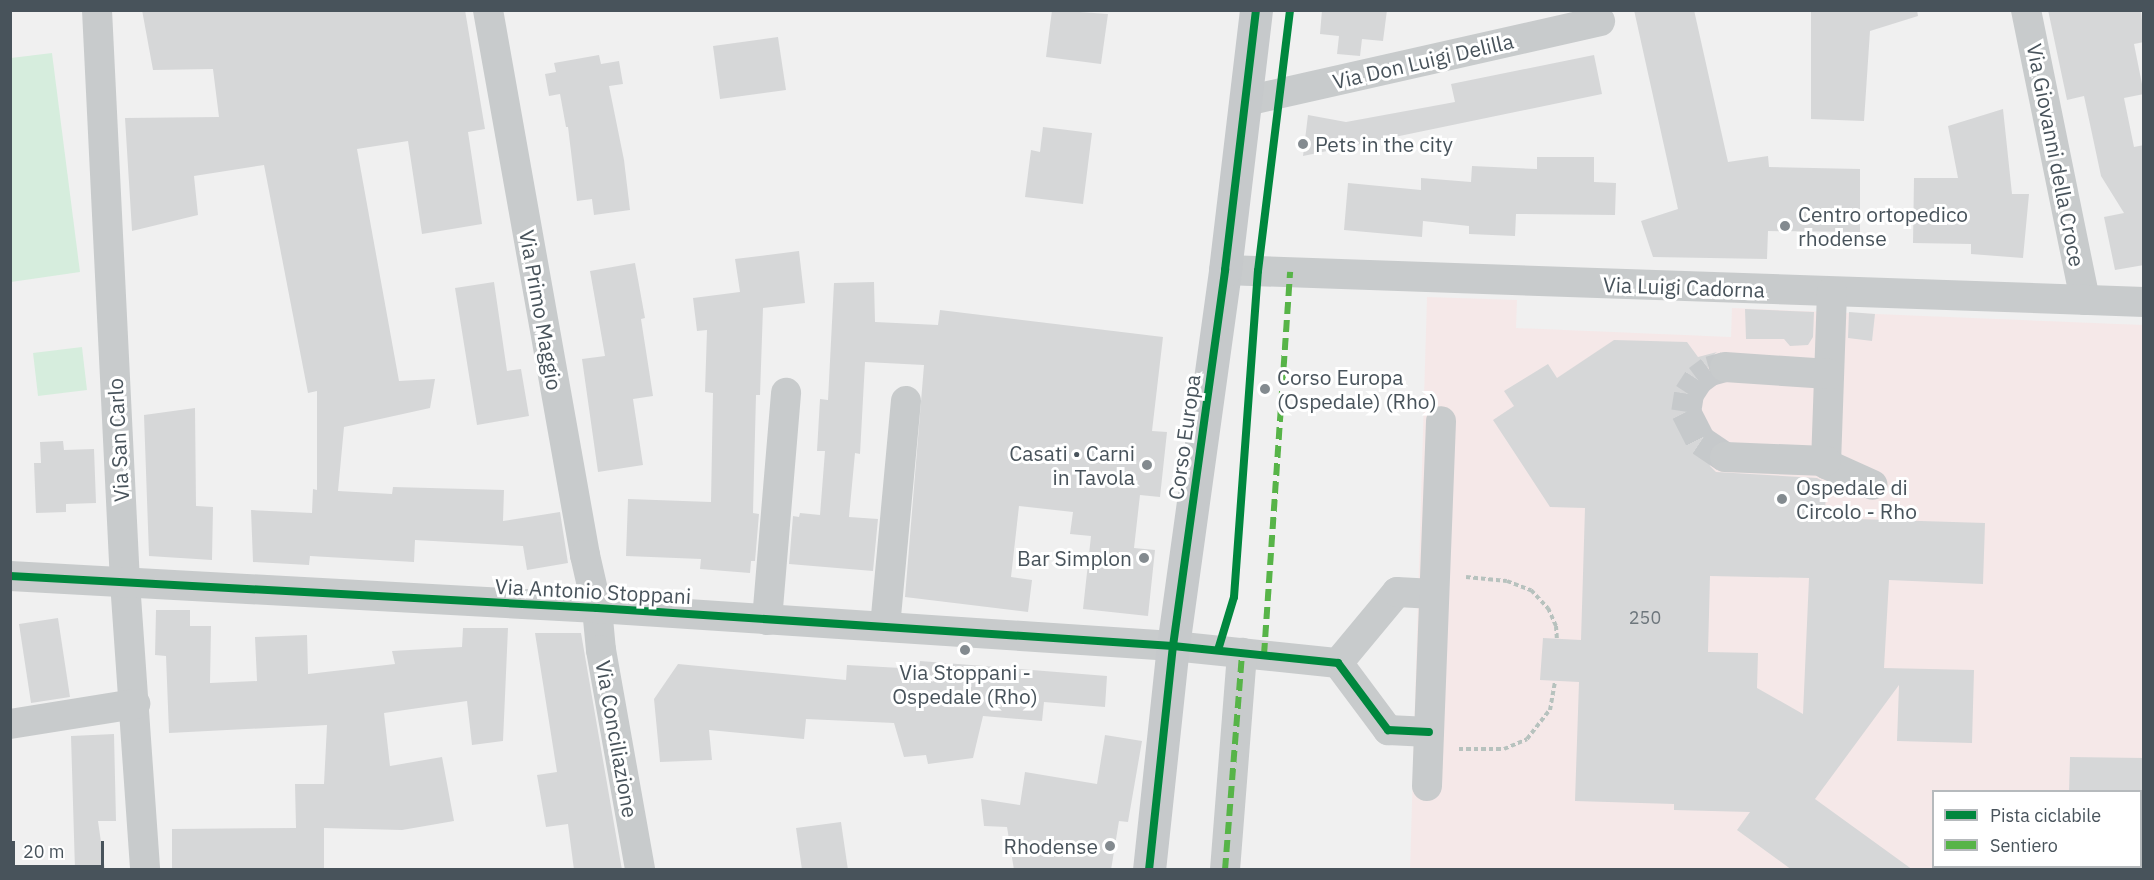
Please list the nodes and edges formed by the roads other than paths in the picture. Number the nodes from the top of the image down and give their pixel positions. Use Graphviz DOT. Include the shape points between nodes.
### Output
graph roads {
  1 [pos="97,10"];
  2 [pos="488,10"];
  3 [pos="1256,10"];
  4 [pos="2026,10"];
  5 [pos="1600,21"];
  6 [pos="1245,101"];
  7 [pos="1225,270"];
  8 [pos="1832,292"];
  9 [pos="2085,300"];
  10 [pos="2144,302"];
  11 [pos="1725,368"];
  12 [pos="1829,374"];
  13 [pos="786,393"];
  14 [pos="906,401"];
  15 [pos="1441,421"];
  16 [pos="1725,456"];
  17 [pos="1826,461"];
  18 [pos="1873,485"];
  19 [pos="10,576"];
  20 [pos="125,582"];
  21 [pos="1435,585"];
  22 [pos="597,608"];
  23 [pos="767,620"];
  24 [pos="885,627"];
  25 [pos="1173,646"];
  26 [pos="1242,653"];
  27 [pos="1338,663"];
  28 [pos="135,704"];
  29 [pos="10,724"];
  30 [pos="1429,740"];
  31 [pos="1427,786"];
  32 [pos="145,870"];
  33 [pos="640,870"];
  34 [pos="1149,870"];
  35 [pos="1226,870"];
  1 -- 20 [label="street, Via San Carlo"];
  2 -- 22 [label="street, Via Primo Maggio"];
  3 -- 6 [label="main road, Corso Europa"];
  4 -- 9 [label="street, Via Giovanni della Croce"];
  5 -- 6 [label="street, Via Don Luigi Delilla"];
  6 -- 7 [label="main road, Corso Europa"];
  7 -- 8 [label="street, Via Luigi Cadorna"];
  7 -- 25 [label="main road, Corso Europa"];
  8 -- 9 [label="street, Via Luigi Cadorna"];
  8 -- 12 [label="street"];
  9 -- 10 [label="street, Via Luigi Cadorna"];
  11 -- 12 [label="street"];
  12 -- 17 [label="street"];
  13 -- 23 [label="street"];
  14 -- 24 [label="street"];
  15 -- 21 [label="street"];
  16 -- 17 [label="street"];
  17 -- 18 [label="street"];
  19 -- 20 [label="street, Via Antonio Stoppani"];
  20 -- 22 [label="street, Via Antonio Stoppani"];
  20 -- 28 [label="street, Via San Carlo"];
  21 -- 27 [label="street" via="1398,592"];
  21 -- 30 [label="street"];
  22 -- 23 [label="street, Via Antonio Stoppani"];
  22 -- 33 [label="street, Via Conciliazione"];
  23 -- 24 [label="street, Via Antonio Stoppani"];
  24 -- 25 [label="street, Via Antonio Stoppani"];
  25 -- 26 [label="street, Via Antonio Stoppani"];
  25 -- 34 [label="main road, Corso Europa"];
  26 -- 27 [label="street, Via Antonio Stoppani"];
  26 -- 35 [label="street"];
  27 -- 30 [label="street" via="1388,730"];
  28 -- 29 [label="street"];
  28 -- 32 [label="street, Via San Carlo"];
  30 -- 31 [label="street"];
}
